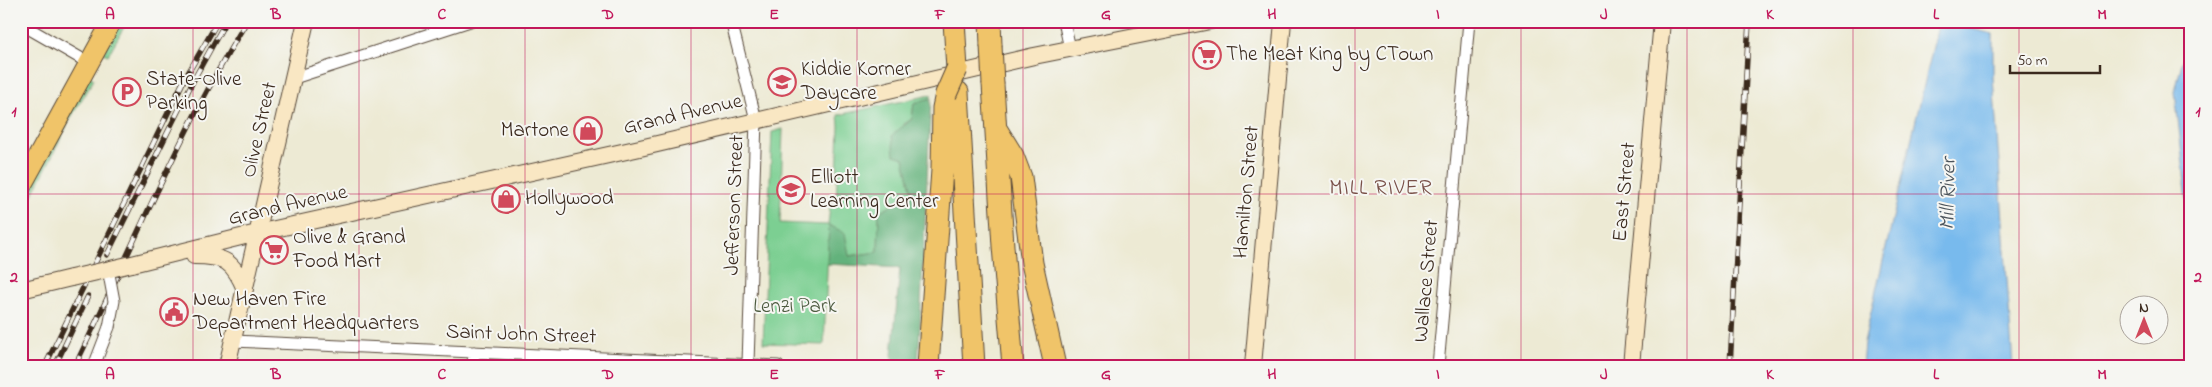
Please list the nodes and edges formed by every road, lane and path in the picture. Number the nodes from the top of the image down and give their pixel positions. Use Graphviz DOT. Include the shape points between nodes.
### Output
graph roads {
  1 [pos="112,21"];
  2 [pos="306,21"];
  3 [pos="470,21"];
  4 [pos="731,21"];
  5 [pos="954,21"];
  6 [pos="990,21"];
  7 [pos="1064,21"];
  8 [pos="1210,21"];
  9 [pos="1283,21"];
  10 [pos="1469,21"];
  11 [pos="1662,21"];
  12 [pos="21,24"];
  13 [pos="1070,49"];
  14 [pos="89,63"];
  15 [pos="294,78"];
  16 [pos="952,93"];
  17 [pos="756,120"];
  18 [pos="996,128"];
  19 [pos="21,186"];
  20 [pos="258,233"];
  21 [pos="167,256"];
  22 [pos="108,269"];
  23 [pos="245,289"];
  24 [pos="21,290"];
  25 [pos="233,341"];
  26 [pos="474,352"];
  27 [pos="748,363"];
  28 [pos="94,366"];
  29 [pos="228,366"];
  30 [pos="473,366"];
  31 [pos="778,366"];
  32 [pos="928,366"];
  33 [pos="974,366"];
  34 [pos="1013,366"];
  35 [pos="1055,366"];
  36 [pos="1253,366"];
  37 [pos="1438,366"];
  38 [pos="1631,366"];
  1 -- 14 [label="main road"];
  2 -- 15 [label="main road, Olive Street"];
  3 -- 15 [label="street"];
  4 -- 17 [label="street, Jefferson Street"];
  5 -- 16 [label="highway" via="956,61"];
  6 -- 18 [label="highway, bridge"];
  7 -- 13 [label="street"];
  8 -- 13 [label="main road, Grand Avenue"];
  9 -- 36 [label="main road, Hamilton Street"];
  10 -- 37 [label="street, Wallace Street"];
  11 -- 38 [label="main road, East Street"];
  12 -- 14 [label="street"];
  13 -- 17 [label="main road, Grand Avenue"];
  14 -- 19 [label="main road"];
  15 -- 20 [label="main road, Olive Street"];
  16 -- 32 [label="highway" via="943,108 942,170"];
  16 -- 33 [label="highway"];
  17 -- 20 [label="main road, Grand Avenue"];
  17 -- 27 [label="street, Jefferson Street"];
  18 -- 34 [label="highway"];
  18 -- 35 [label="highway" via="1021,176 1032,263"];
  20 -- 21 [label="main road, Grand Avenue"];
  20 -- 23 [label="main road, Olive Street"];
  21 -- 22 [label="main road, Grand Avenue, bridge"];
  21 -- 23 [label="main road, Grand Avenue" via="225,259 237,272"];
  22 -- 24 [label="main road, Grand Avenue, bridge"];
  22 -- 28 [label="street, bridge" via="114,301 109,327"];
  23 -- 25 [label="main road, Olive Street"];
  25 -- 26 [label="street, Saint John Street"];
  25 -- 29 [label="main road, Olive Street"];
  26 -- 27 [label="street, Saint John Street"];
  26 -- 30 [label="street"];
  27 -- 31 [label="street, Saint John Street"];
}
